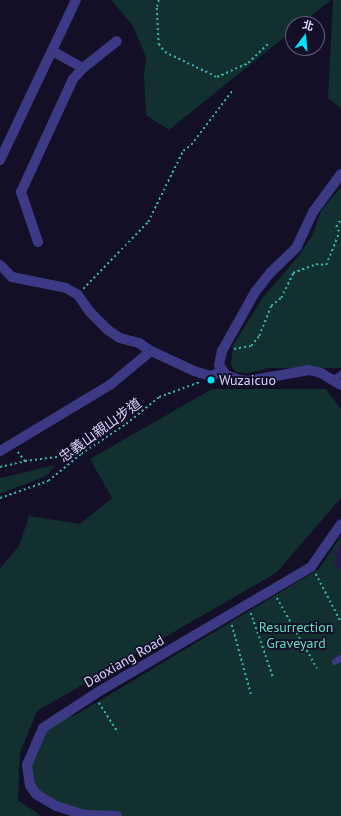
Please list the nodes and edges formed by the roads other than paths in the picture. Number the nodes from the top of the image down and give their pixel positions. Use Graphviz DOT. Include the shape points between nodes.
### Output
graph roads {
  1 [pos="76,0"];
  2 [pos="117,41"];
  3 [pos="52,51"];
  4 [pos="83,68"];
  5 [pos="0,160"];
  6 [pos="341,174"];
  7 [pos="38,242"];
  8 [pos="0,265"];
  9 [pos="0,277"];
  10 [pos="12,277"];
  11 [pos="152,351"];
  12 [pos="222,372"];
  13 [pos="338,380"];
  14 [pos="0,451"];
  15 [pos="341,524"];
  16 [pos="341,658"];
  17 [pos="334,662"];
  18 [pos="117,816"];
  1 -- 3 [label="street"];
  2 -- 4 [label="street"];
  3 -- 4 [label="street"];
  3 -- 5 [label="street"];
  4 -- 7 [label="street" via="73,80 22,192"];
  6 -- 12 [label="street" via="313,212 297,247 255,292 222,351 219,366"];
  8 -- 10 [label="street"];
  9 -- 10 [label="street"];
  10 -- 11 [label="street" via="66,288 78,295 89,311 108,330 120,338 139,343"];
  11 -- 12 [label="street" via="194,372 210,376"];
  11 -- 14 [label="street" via="110,385"];
  12 -- 13 [label="street" via="231,378 248,381 309,370"];
  15 -- 18 [label="street, Daoxiang Road" via="311,567 230,617 93,695 43,728 27,765 30,785 36,794 56,806 84,815"];
  16 -- 17 [label="lane"];
}
